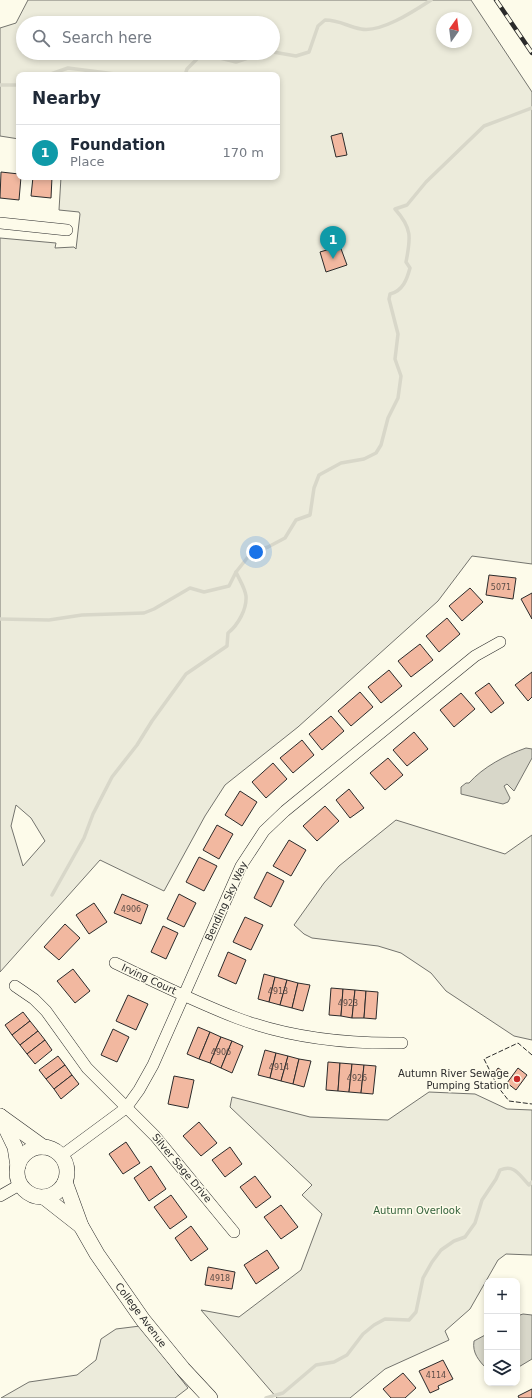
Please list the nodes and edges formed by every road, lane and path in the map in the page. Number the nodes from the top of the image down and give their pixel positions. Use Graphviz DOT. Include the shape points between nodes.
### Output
graph roads {
  1 [pos="0,223"];
  2 [pos="67,230"];
  3 [pos="500,642"];
  4 [pos="115,963"];
  5 [pos="15,986"];
  6 [pos="183,995"];
  7 [pos="402,1043"];
  8 [pos="126,1108"];
  9 [pos="0,1116"];
  10 [pos="43,1147"];
  11 [pos="61,1156"];
  12 [pos="18,1166"];
  13 [pos="65,1182"];
  14 [pos="21,1184"];
  15 [pos="0,1196"];
  16 [pos="44,1197"];
  17 [pos="81,1226"];
  18 [pos="234,1232"];
  19 [pos="210,1398"];
  1 -- 2 [label="street"];
  3 -- 6 [label="street, Bending Sky Way" via="475,656 264,831 241,866"];
  4 -- 6 [label="street, Irving Court"];
  5 -- 8 [label="street, Silver Sage Drive" via="46,1011 87,1068"];
  6 -- 7 [label="street, Irving Court" via="238,1018 290,1034 352,1043"];
  6 -- 8 [label="street, Bending Sky Way" via="153,1065"];
  8 -- 11 [label="street, Bending Sky Way"];
  8 -- 18 [label="street, Silver Sage Drive" via="163,1146"];
  9 -- 10 [label="street"];
  9 -- 12 [label="street" via="15,1147"];
  10 -- 11 [label="street" via="52,1149"];
  10 -- 12 [label="street" via="27,1152"];
  11 -- 13 [label="street, College Avenue" via="67,1167"];
  12 -- 14 [label="street"];
  13 -- 16 [label="street" via="53,1194"];
  13 -- 17 [label="street, College Avenue"];
  14 -- 15 [label="street"];
  14 -- 16 [label="street, College Avenue" via="35,1196"];
  16 -- 17 [label="street, College Avenue"];
  17 -- 19 [label="street, College Avenue" via="97,1254 143,1320"];
}
